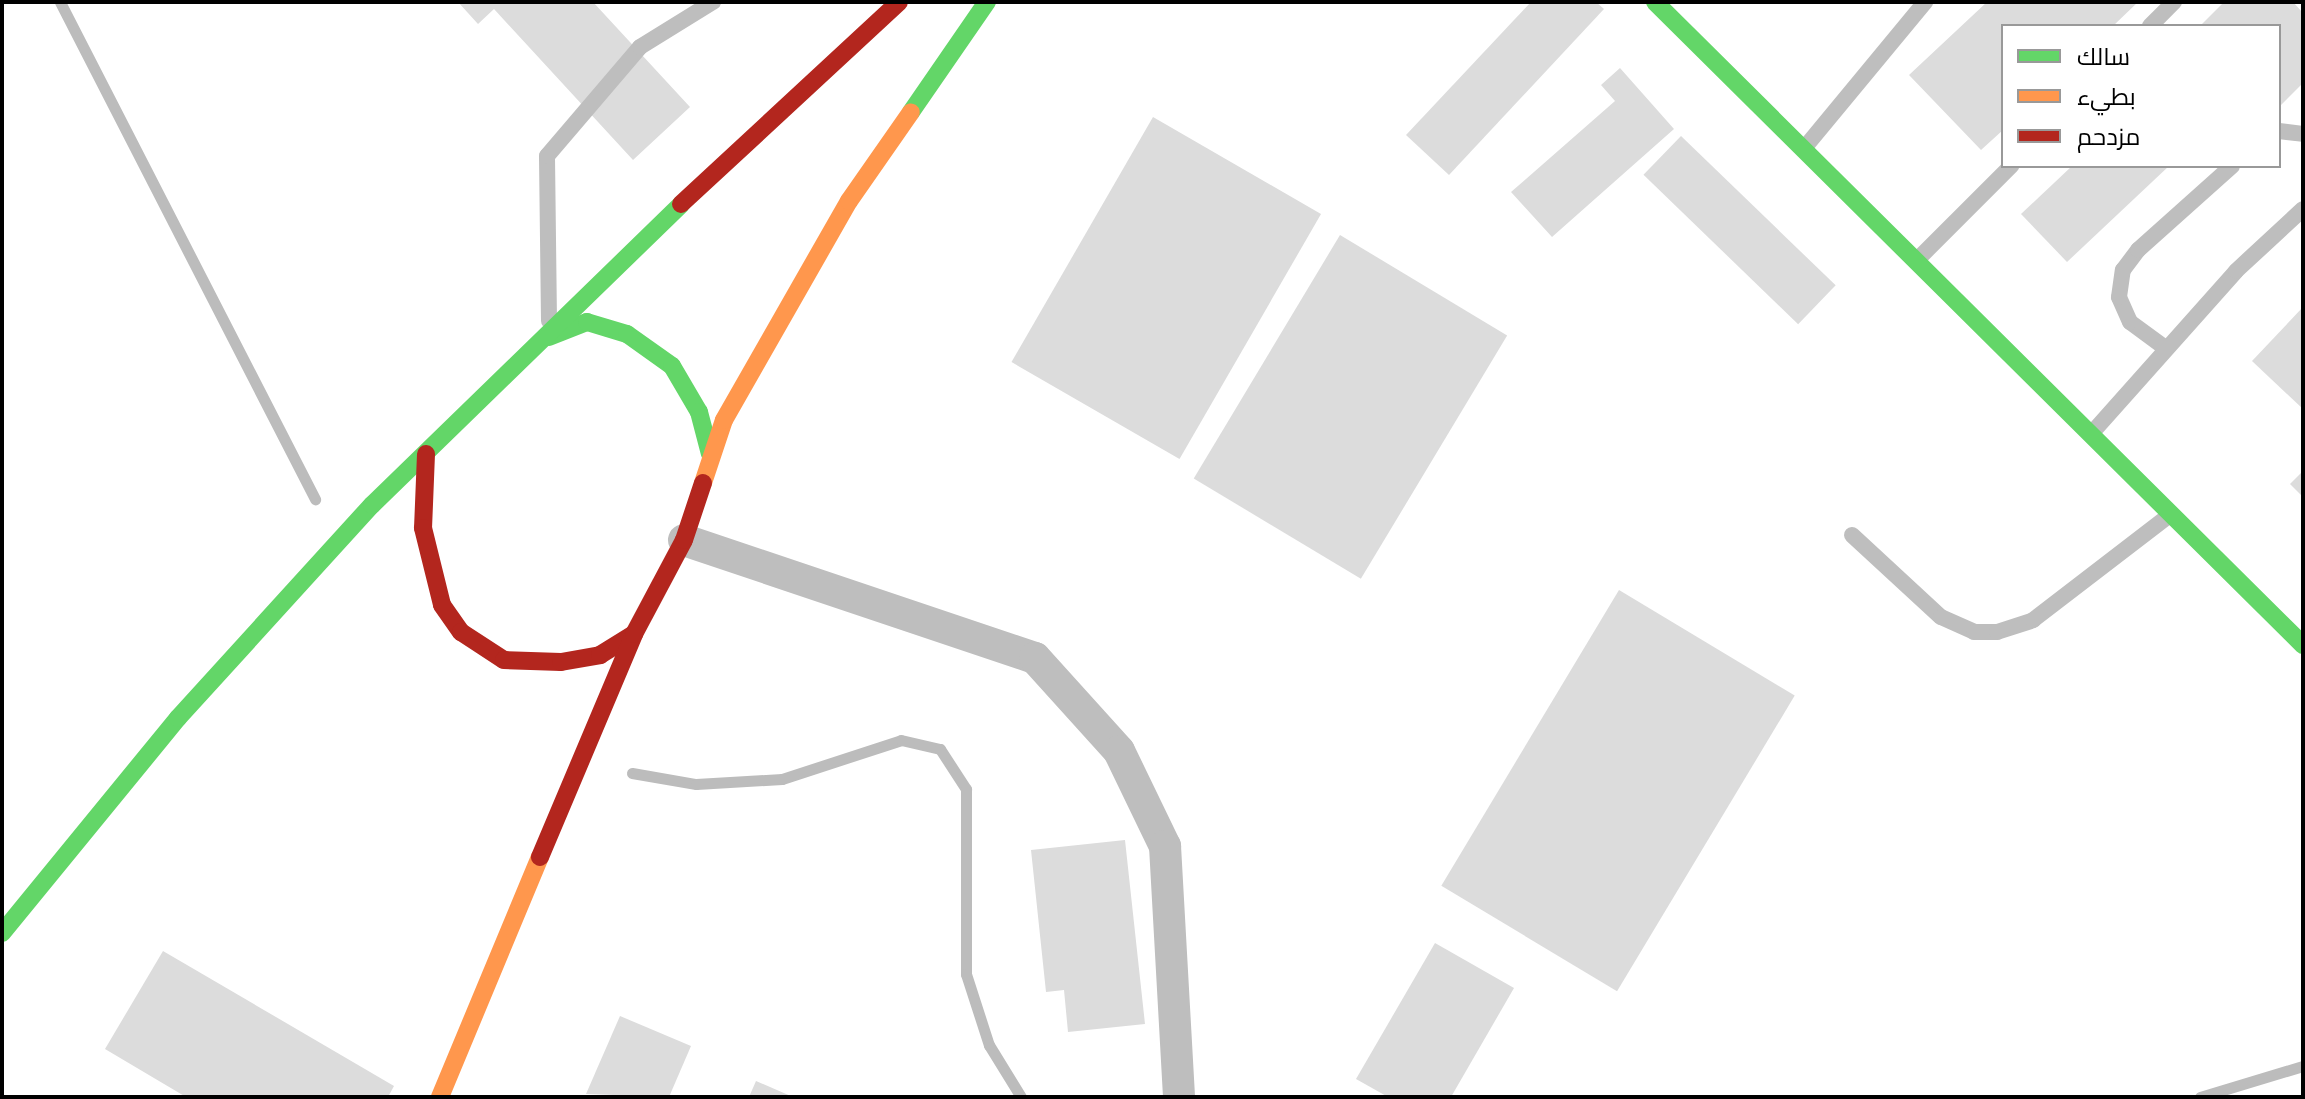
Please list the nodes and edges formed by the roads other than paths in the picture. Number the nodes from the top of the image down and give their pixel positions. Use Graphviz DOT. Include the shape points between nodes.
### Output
graph roads {
  1 [pos="713,2"];
  2 [pos="899,2"];
  3 [pos="987,2"];
  4 [pos="1655,2"];
  5 [pos="1925,2"];
  6 [pos="2174,2"];
  7 [pos="2152,24"];
  8 [pos="2281,131"];
  9 [pos="2303,134"];
  10 [pos="1802,151"];
  11 [pos="2009,168"];
  12 [pos="2230,168"];
  13 [pos="2303,209"];
  14 [pos="1918,259"];
  15 [pos="549,337"];
  16 [pos="2164,347"];
  17 [pos="2091,434"];
  18 [pos="426,454"];
  19 [pos="710,454"];
  20 [pos="2171,514"];
  21 [pos="1852,535"];
  22 [pos="684,540"];
  23 [pos="634,634"];
  24 [pos="2303,645"];
  25 [pos="2,933"];
  26 [pos="440,1097"];
  27 [pos="1179,1097"];
  1 -- 15 [label="lane" via="640,47 547,156"];
  2 -- 15 [label="main road" via="745,142"];
  3 -- 19 [label="main road" via="849,201"];
  4 -- 10 [label="main road"];
  5 -- 10 [label="lane"];
  6 -- 7 [label="lane"];
  8 -- 9 [label="lane"];
  10 -- 14 [label="main road"];
  11 -- 14 [label="lane"];
  12 -- 16 [label="lane" via="2138,250 2123,270 2119,297 2130,322"];
  13 -- 16 [label="lane"];
  14 -- 17 [label="main road"];
  15 -- 18 [label="main road"];
  15 -- 19 [label="main road" via="587,322 627,334 672,366 699,412"];
  16 -- 17 [label="lane"];
  17 -- 20 [label="main road"];
  18 -- 23 [label="main road" via="423,528 442,605 461,632 504,660 561,662 600,655"];
  18 -- 25 [label="main road" via="372,505 178,718"];
  19 -- 22 [label="main road"];
  20 -- 21 [label="lane" via="2033,620 1997,632 1974,632 1941,617"];
  20 -- 24 [label="main road"];
  22 -- 23 [label="main road"];
  22 -- 27 [label="street" via="1035,658 1119,751 1165,846"];
  23 -- 26 [label="main road"];
}
